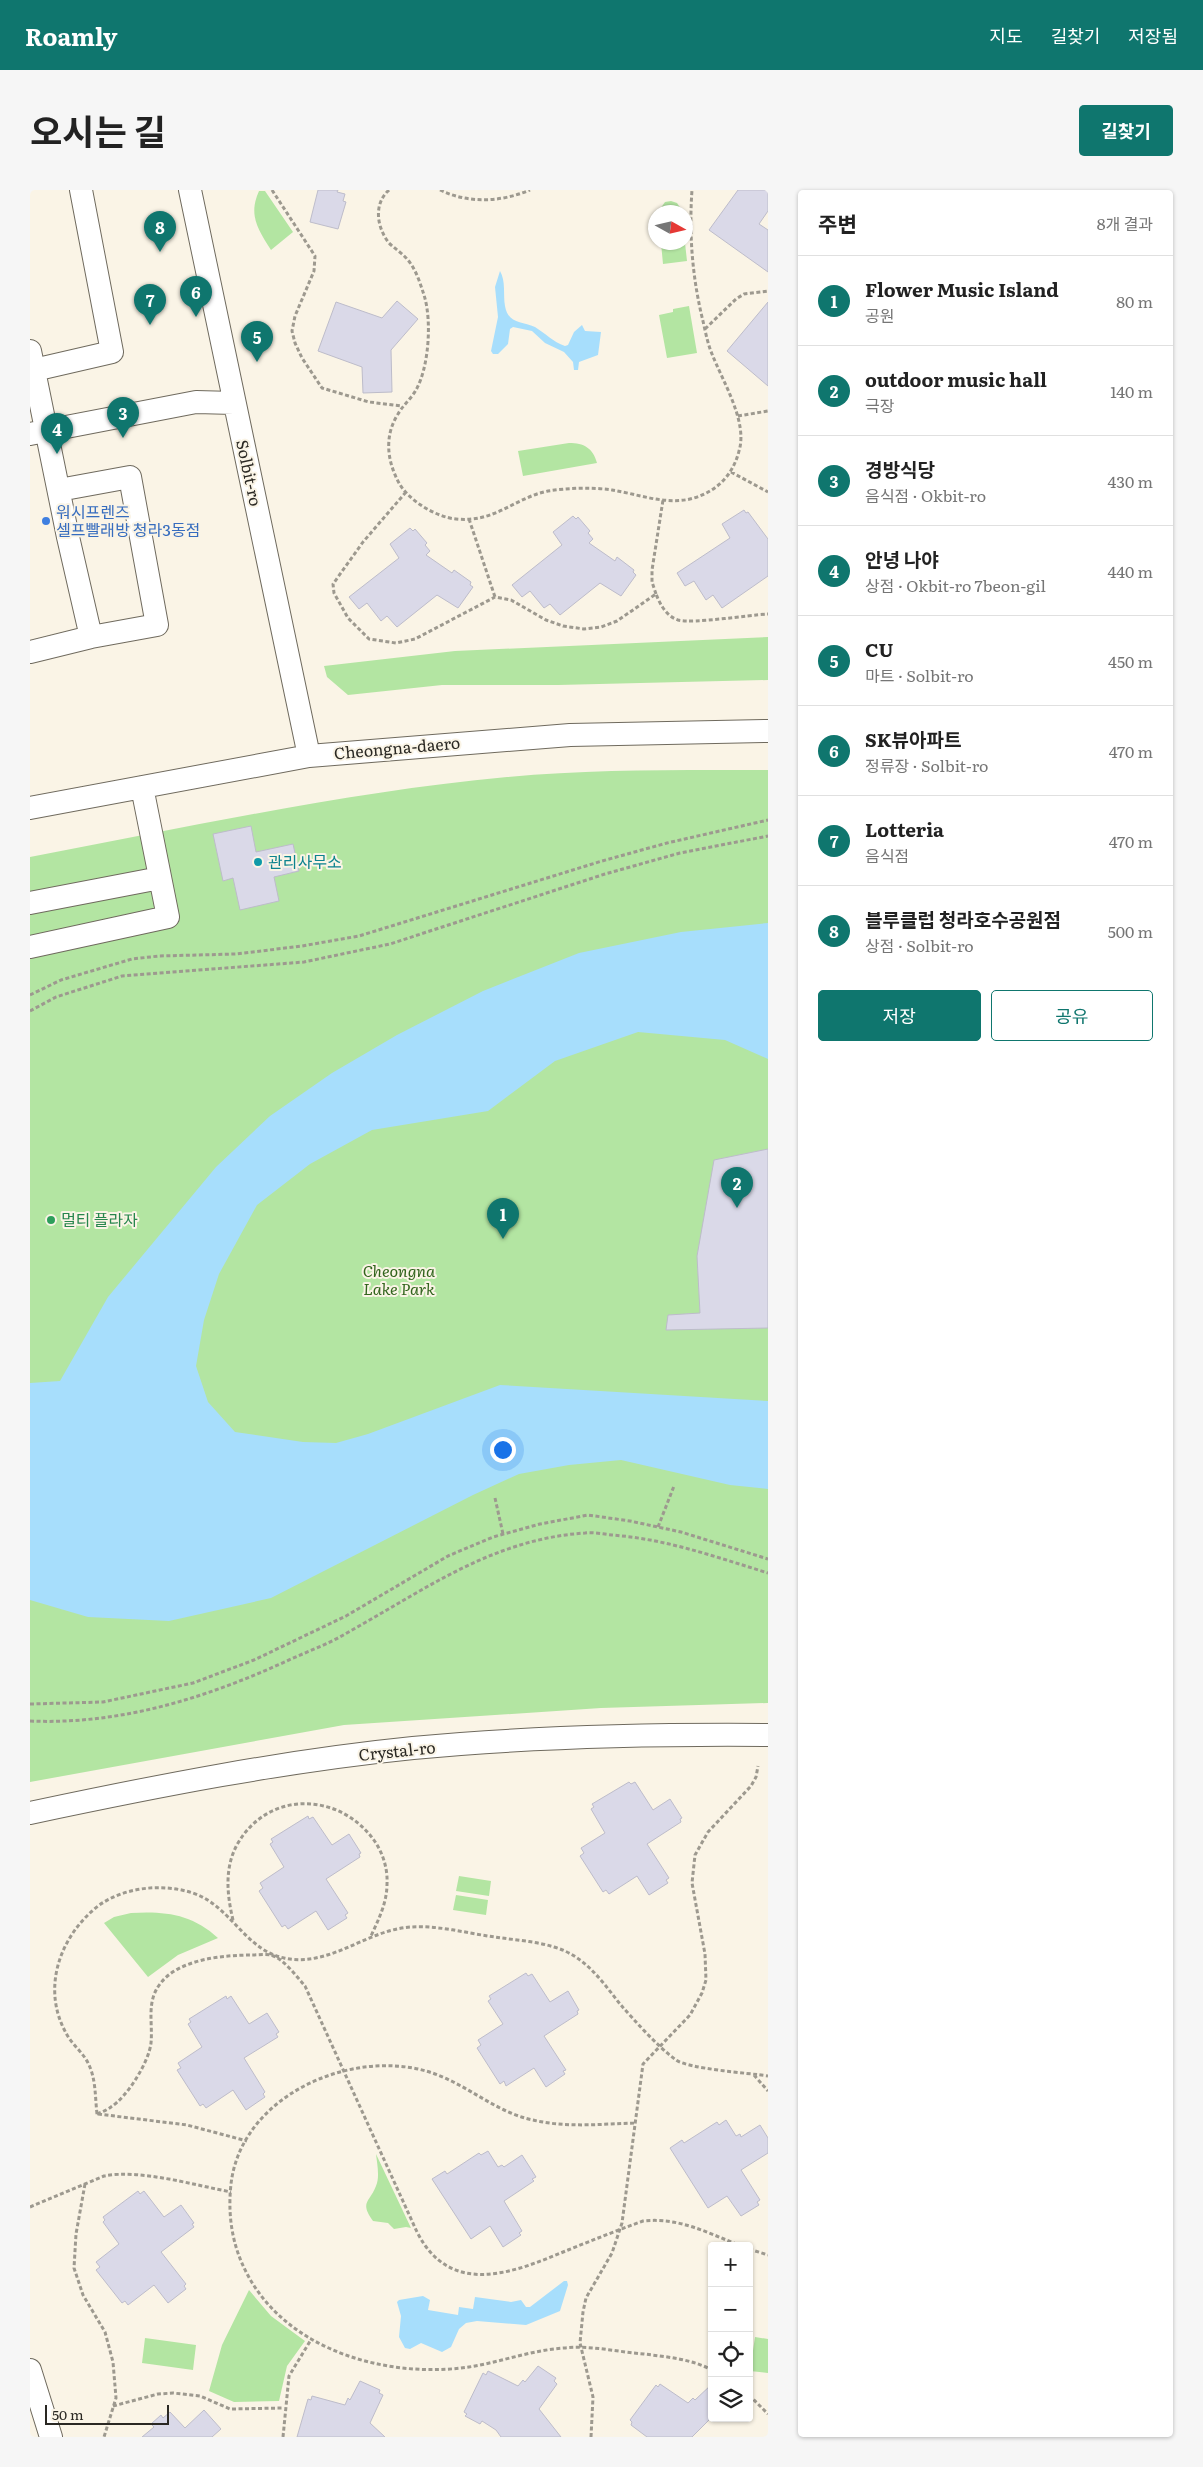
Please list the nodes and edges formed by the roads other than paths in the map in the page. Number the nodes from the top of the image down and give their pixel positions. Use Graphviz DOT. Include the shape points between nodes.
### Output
graph roads {
  1 [pos="81,190"];
  2 [pos="190,190"];
  3 [pos="32,360"];
  4 [pos="234,403"];
  5 [pos="38,432"];
  6 [pos="58,490"];
  7 [pos="91,637"];
  8 [pos="30,652"];
  9 [pos="768,731"];
  10 [pos="309,756"];
  11 [pos="142,787"];
  12 [pos="30,808"];
  13 [pos="160,878"];
  14 [pos="30,903"];
  15 [pos="30,948"];
  16 [pos="768,1735"];
  17 [pos="30,1813"];
  18 [pos="30,2370"];
  19 [pos="51,2437"];
  1 -- 3 [label="street" via="112,352"];
  2 -- 4 [label="street, Solbit-ro"];
  3 -- 5 [label="street"];
  4 -- 5 [label="street" via="196,402"];
  4 -- 10 [label="street, Solbit-ro"];
  5 -- 6 [label="street"];
  6 -- 7 [label="street"];
  6 -- 7 [label="street" via="130,477 158,625"];
  7 -- 8 [label="street"];
  9 -- 10 [label="street, Cheongna-daero" via="560,735"];
  10 -- 11 [label="street, Cheongna-daero"];
  11 -- 12 [label="street, Cheongna-daero"];
  11 -- 13 [label="street"];
  13 -- 14 [label="street"];
  13 -- 15 [label="street" via="168,917"];
  16 -- 17 [label="street, Crystal-ro" via="591,1737 414,1748 268,1768"];
  18 -- 19 [label="street"];
}
